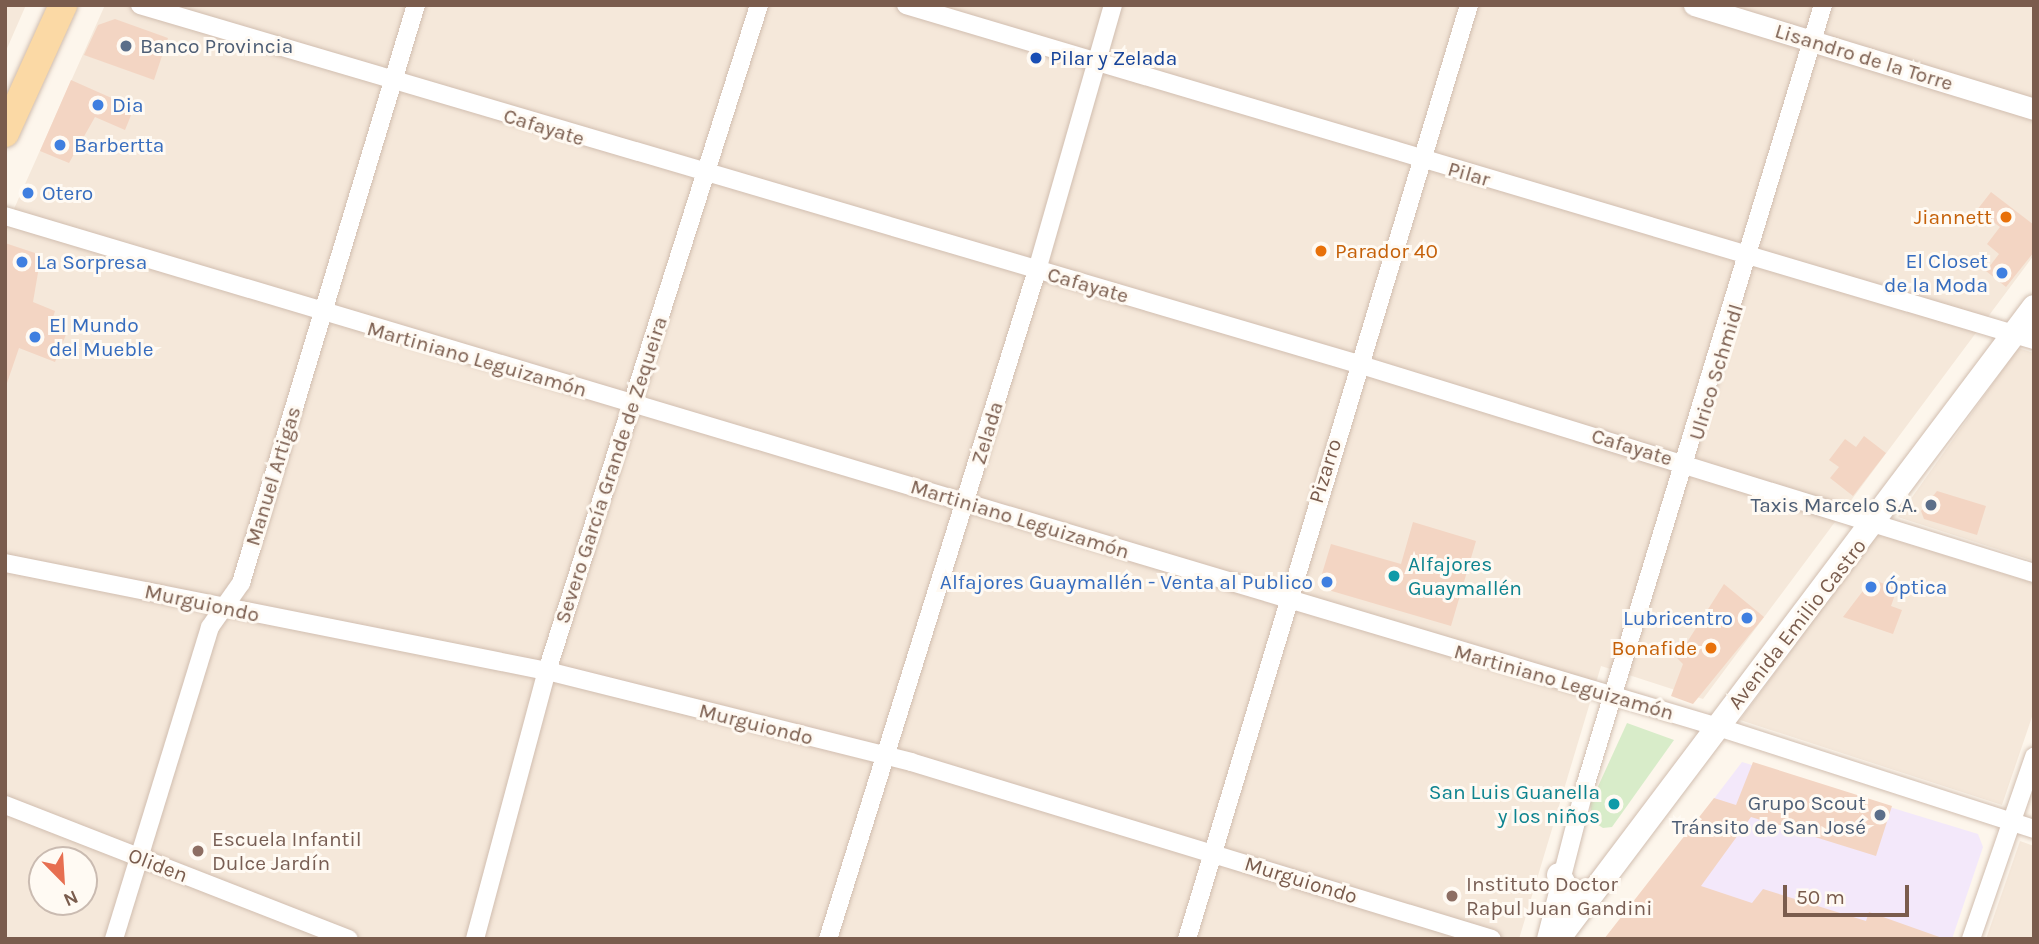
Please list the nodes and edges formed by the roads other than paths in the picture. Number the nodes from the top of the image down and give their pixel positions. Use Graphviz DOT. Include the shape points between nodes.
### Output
graph roads {
  1 [pos="63,5"];
  2 [pos="140,5"];
  3 [pos="416,5"];
  4 [pos="760,5"];
  5 [pos="906,5"];
  6 [pos="1112,5"];
  7 [pos="1469,5"];
  8 [pos="1694,5"];
  9 [pos="1823,5"];
  10 [pos="1812,41"];
  11 [pos="1095,60"];
  12 [pos="393,81"];
  13 [pos="2034,109"];
  14 [pos="5,133"];
  15 [pos="1422,160"];
  16 [pos="706,175"];
  17 [pos="5,216"];
  18 [pos="1751,254"];
  19 [pos="1037,270"];
  20 [pos="2034,307"];
  21 [pos="322,314"];
  22 [pos="2024,337"];
  23 [pos="1358,364"];
  24 [pos="633,404"];
  25 [pos="1688,464"];
  26 [pos="966,502"];
  27 [pos="1876,521"];
  28 [pos="5,563"];
  29 [pos="2034,573"];
  30 [pos="1285,600"];
  31 [pos="223,608"];
  32 [pos="547,671"];
  33 [pos="1613,696"];
  34 [pos="1718,727"];
  35 [pos="2034,757"];
  36 [pos="888,758"];
  37 [pos="5,805"];
  38 [pos="2011,821"];
  39 [pos="2034,828"];
  40 [pos="1212,852"];
  41 [pos="139,858"];
  42 [pos="1559,875"];
  43 [pos="1594,890"];
  44 [pos="114,939"];
  45 [pos="349,939"];
  46 [pos="475,939"];
  47 [pos="828,939"];
  48 [pos="1186,939"];
  49 [pos="1492,939"];
  50 [pos="1546,939"];
  51 [pos="1558,939"];
  52 [pos="1971,939"];
  1 -- 14 [label="main road"];
  2 -- 12 [label="street, Cafayate"];
  3 -- 12 [label="street, Manuel Artigas"];
  4 -- 16 [label="street, Severo García Grande de Zequeira"];
  5 -- 11 [label="street, Pilar"];
  6 -- 11 [label="street, Zelada"];
  7 -- 15 [label="street, Pizarro"];
  8 -- 10 [label="street, Lisandro de la Torre"];
  9 -- 10 [label="street, Ulrico Schmidl"];
  10 -- 13 [label="street, Lisandro de la Torre"];
  10 -- 18 [label="street, Ulrico Schmidl"];
  11 -- 15 [label="street, Pilar"];
  11 -- 19 [label="street, Zelada"];
  12 -- 16 [label="street, Cafayate"];
  12 -- 21 [label="street, Manuel Artigas"];
  15 -- 18 [label="street, Pilar"];
  15 -- 23 [label="street, Pizarro"];
  16 -- 19 [label="street, Cafayate"];
  16 -- 24 [label="street, Severo García Grande de Zequeira"];
  17 -- 21 [label="street, Martiniano Leguizamón"];
  18 -- 22 [label="street, Pilar"];
  18 -- 25 [label="street, Ulrico Schmidl"];
  19 -- 23 [label="street, Cafayate"];
  19 -- 26 [label="street, Zelada"];
  20 -- 22 [label="main road, Avenida Emilio Castro"];
  21 -- 24 [label="street, Martiniano Leguizamón"];
  21 -- 31 [label="street, Manuel Artigas" via="241,583"];
  22 -- 27 [label="main road, Avenida Emilio Castro"];
  23 -- 25 [label="street, Cafayate"];
  23 -- 30 [label="street, Pizarro"];
  24 -- 26 [label="street, Martiniano Leguizamón"];
  24 -- 32 [label="street, Severo García Grande de Zequeira"];
  25 -- 27 [label="street, Cafayate"];
  25 -- 33 [label="street, Ulrico Schmidl"];
  26 -- 30 [label="street, Martiniano Leguizamón"];
  26 -- 36 [label="street, Zelada"];
  27 -- 29 [label="street, Cafayate"];
  27 -- 34 [label="main road, Avenida Emilio Castro"];
  28 -- 31 [label="street, Murguiondo"];
  30 -- 33 [label="street, Martiniano Leguizamón"];
  30 -- 40 [label="street, Pizarro"];
  31 -- 32 [label="street, Murguiondo"];
  31 -- 41 [label="street, Manuel Artigas" via="210,627"];
  32 -- 36 [label="street, Murguiondo"];
  32 -- 46 [label="street, Severo García Grande de Zequeira"];
  33 -- 34 [label="street, Martiniano Leguizamón"];
  33 -- 42 [label="street, Ulrico Schmidl"];
  34 -- 38 [label="street, Martiniano Leguizamón"];
  34 -- 43 [label="main road, Avenida Emilio Castro"];
  35 -- 38 [label="street"];
  36 -- 40 [label="street, Murguiondo"];
  36 -- 47 [label="street, Zelada"];
  37 -- 41 [label="street, Oliden"];
  38 -- 39 [label="street, Martiniano Leguizamón"];
  38 -- 52 [label="street"];
  40 -- 48 [label="street, Pizarro"];
  40 -- 49 [label="street, Murguiondo"];
  41 -- 44 [label="street, Manuel Artigas"];
  41 -- 45 [label="street, Oliden"];
  42 -- 43 [label="main road" via="1570,895"];
  42 -- 50 [label="street, Ulrico Schmidl"];
  43 -- 51 [label="main road, Avenida Emilio Castro"];
}
